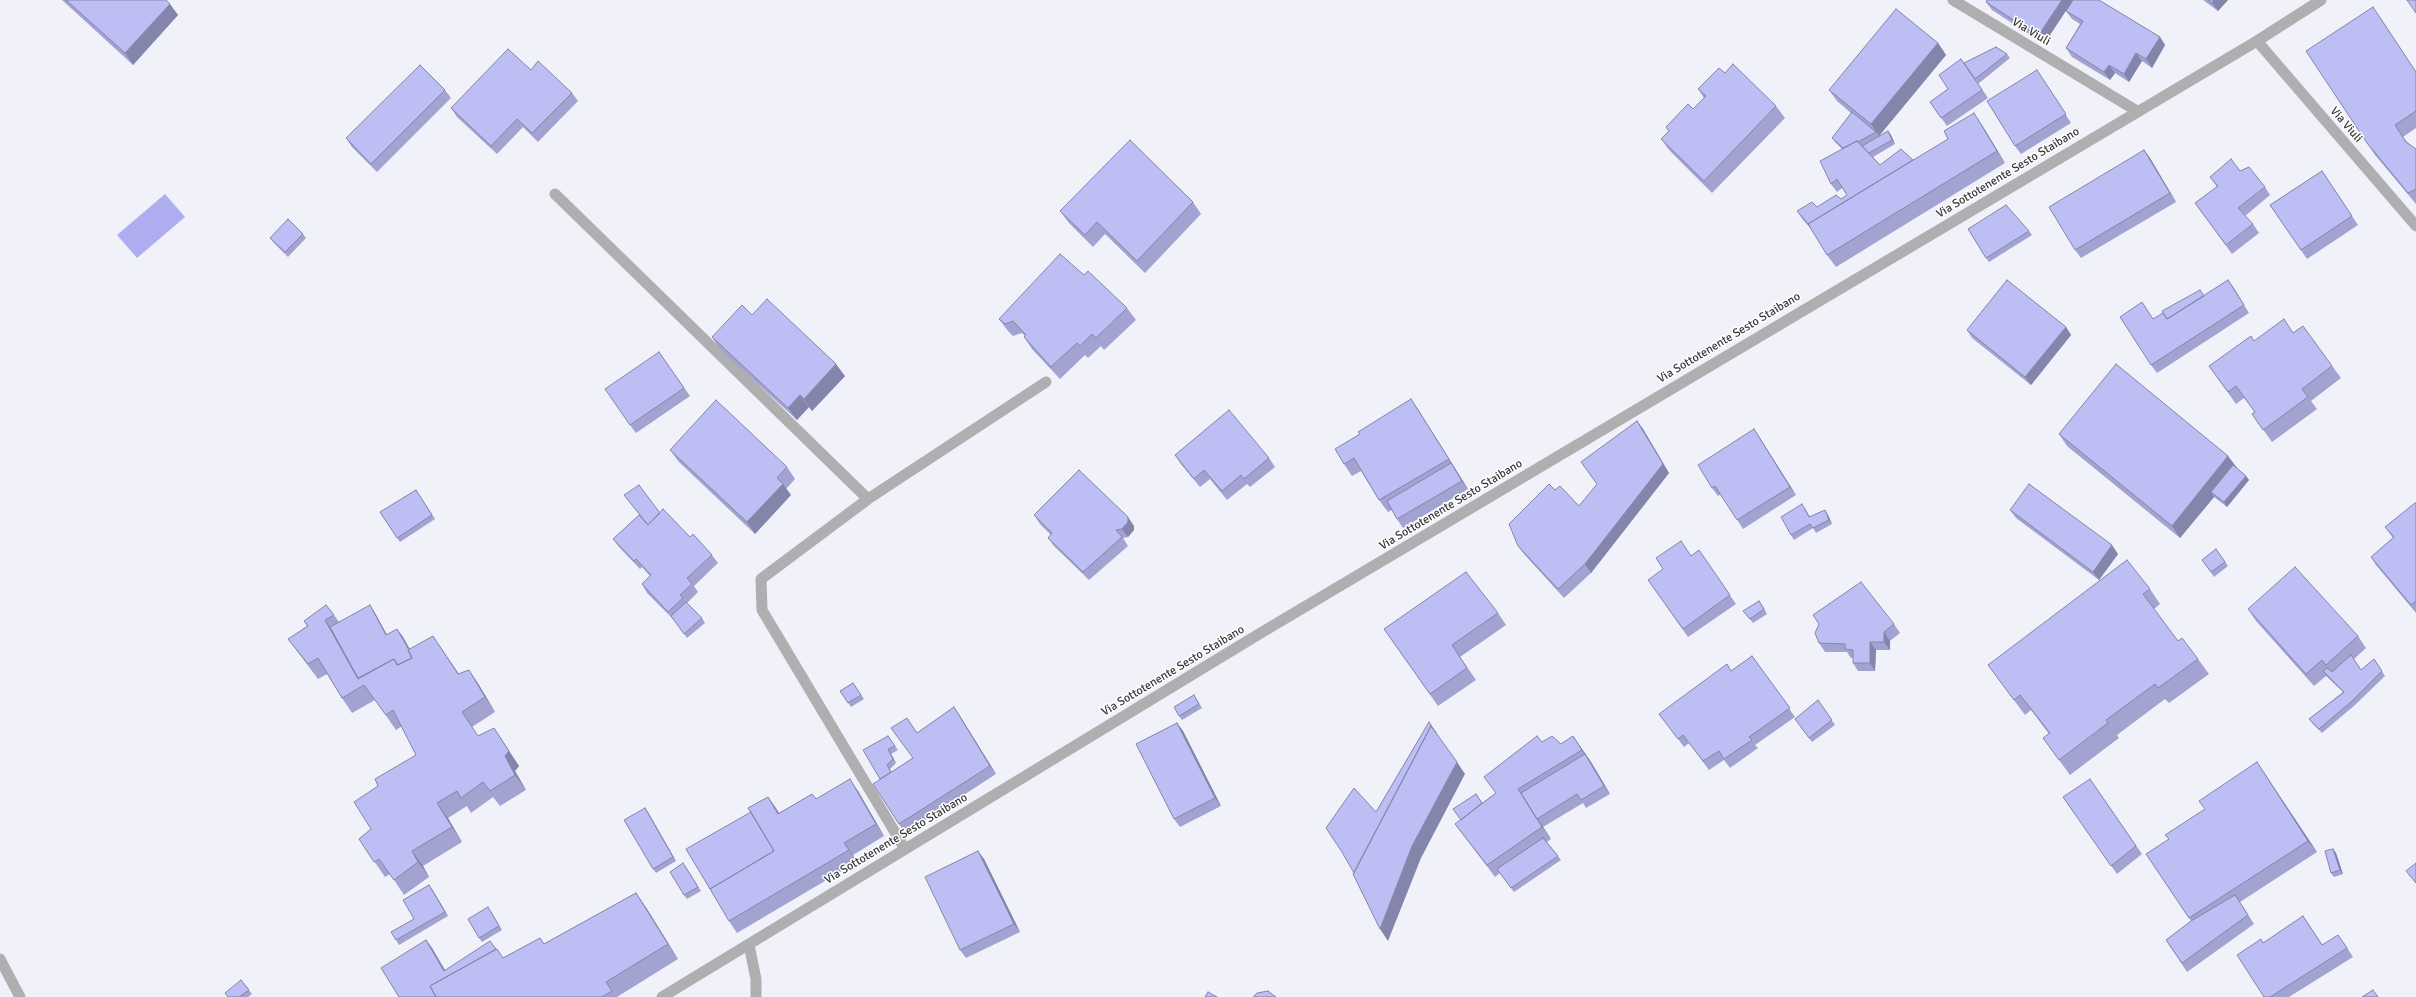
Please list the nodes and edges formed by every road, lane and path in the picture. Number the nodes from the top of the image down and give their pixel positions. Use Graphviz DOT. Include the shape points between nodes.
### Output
graph roads {
  1 [pos="1953,0"];
  2 [pos="2321,0"];
  3 [pos="2257,41"];
  4 [pos="2136,111"];
  5 [pos="555,194"];
  6 [pos="2416,226"];
  7 [pos="1046,382"];
  8 [pos="868,499"];
  9 [pos="905,849"];
  10 [pos="749,945"];
  11 [pos="0,960"];
  12 [pos="20,997"];
  13 [pos="662,997"];
  14 [pos="756,997"];
  1 -- 4 [label="street, Via Viuli"];
  2 -- 3 [label="street, Via Sottotenente Sesto Staibano"];
  3 -- 4 [label="street, Via Sottotenente Sesto Staibano"];
  3 -- 6 [label="street, Via Viuli"];
  4 -- 9 [label="street, Via Sottotenente Sesto Staibano" via="1646,402"];
  5 -- 8 [label="street"];
  7 -- 8 [label="street"];
  8 -- 9 [label="street" via="762,579 762,610"];
  9 -- 10 [label="street, Via Sottotenente Sesto Staibano"];
  10 -- 13 [label="street, Via Sottotenente Sesto Staibano"];
  10 -- 14 [label="street" via="756,979"];
  11 -- 12 [label="street"];
}
